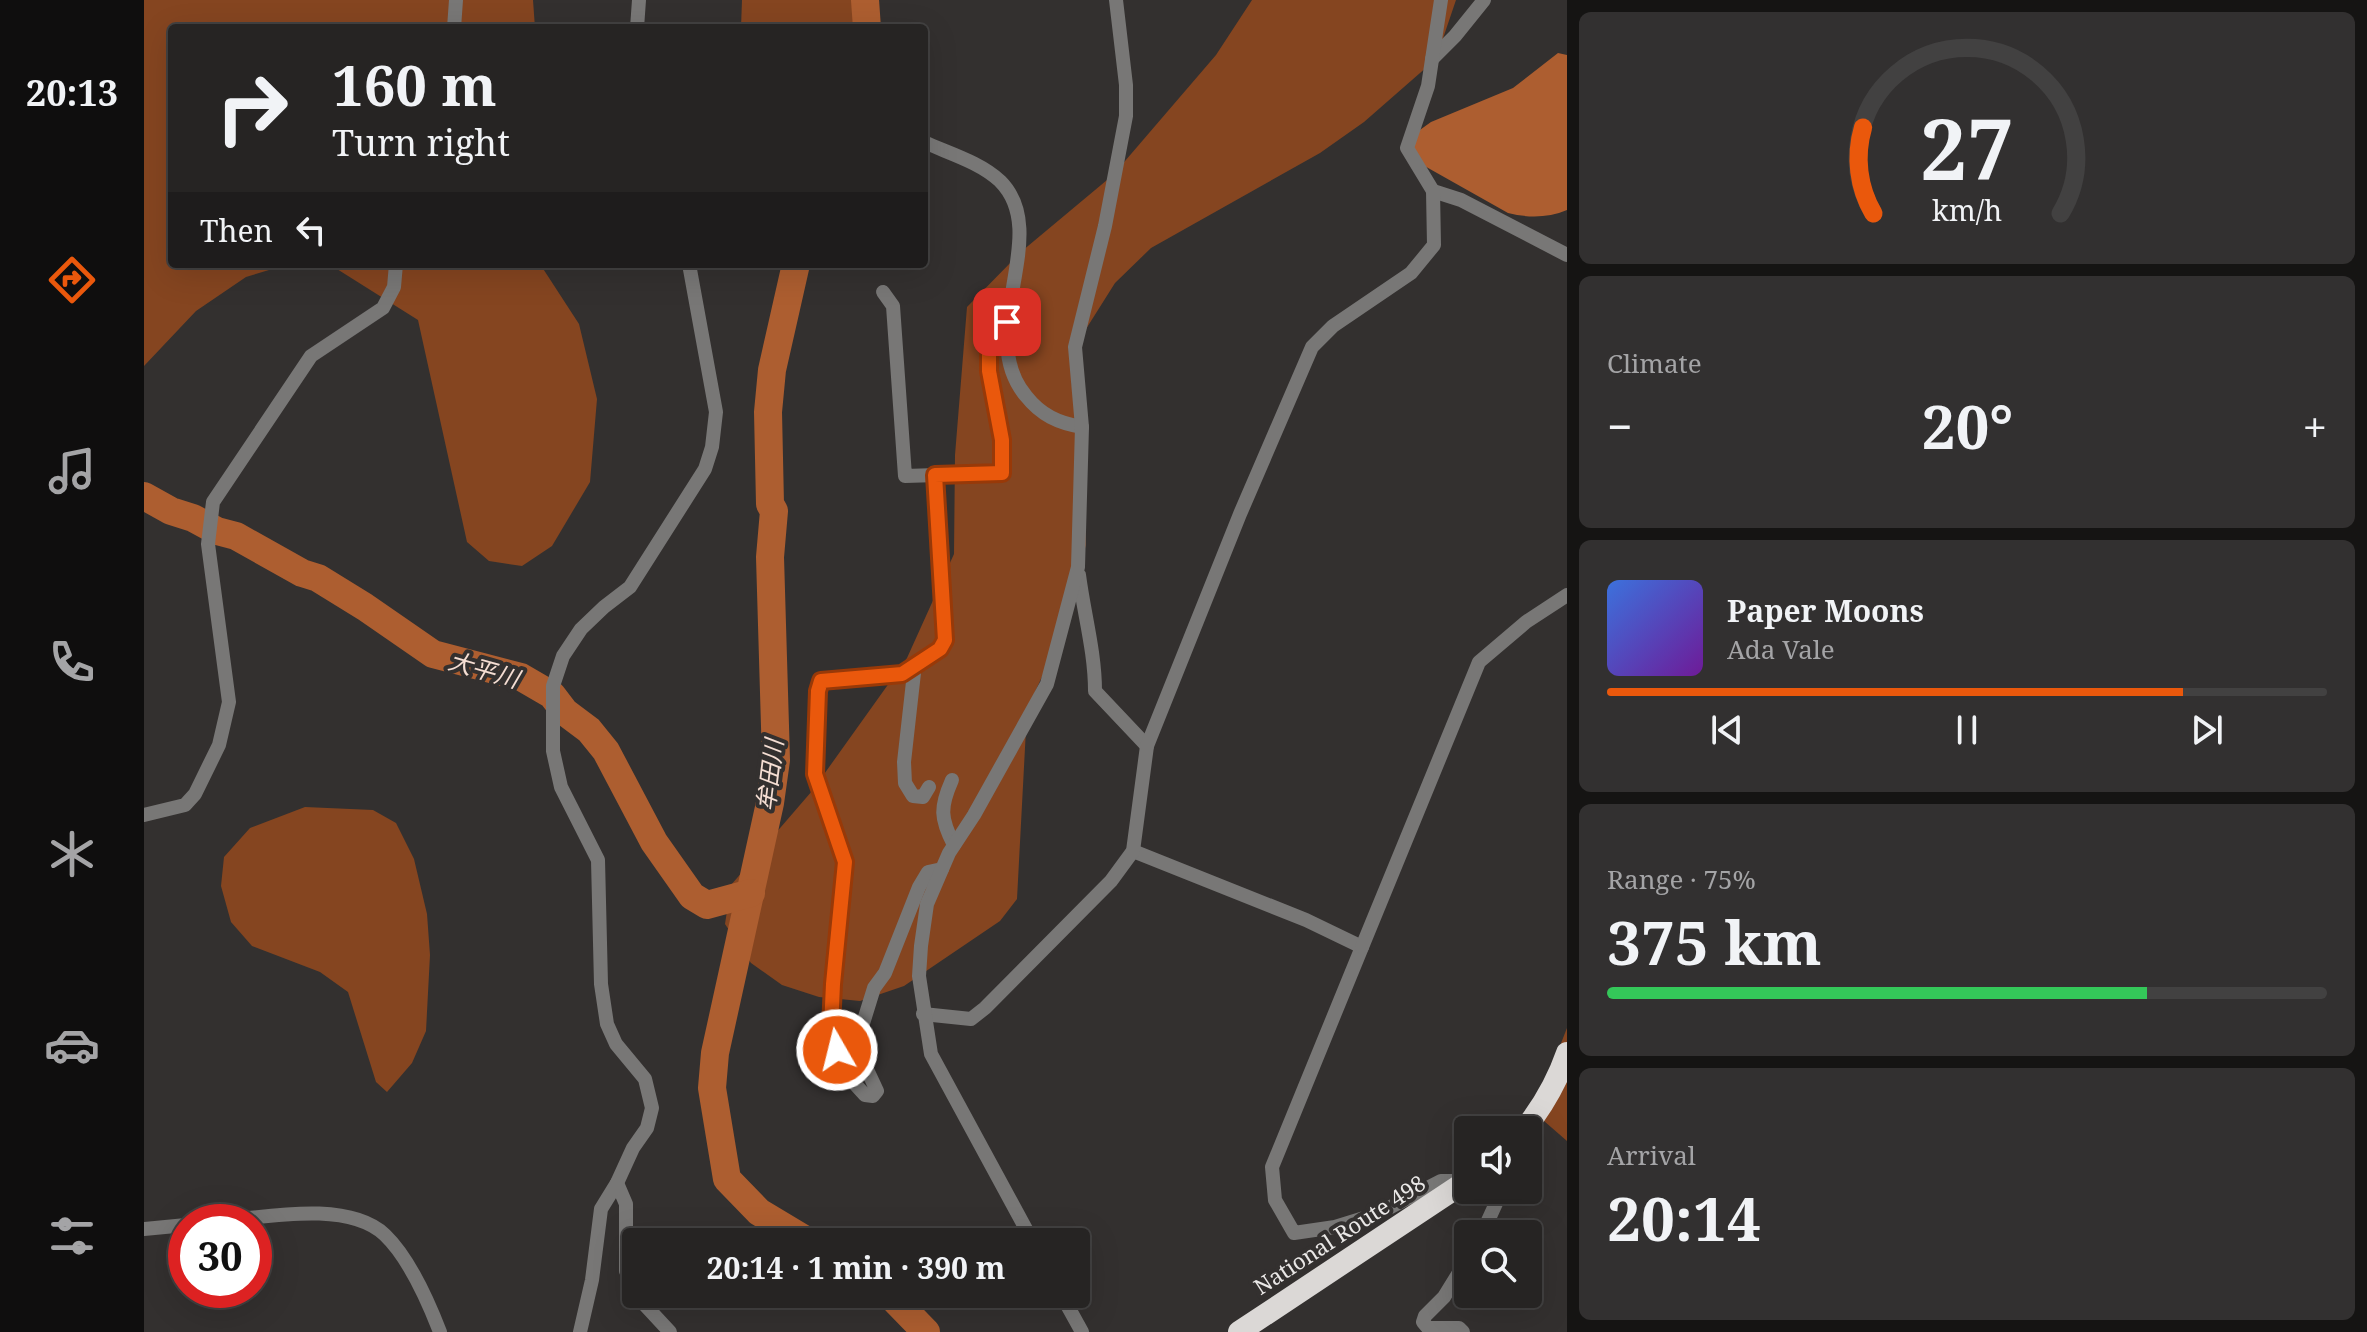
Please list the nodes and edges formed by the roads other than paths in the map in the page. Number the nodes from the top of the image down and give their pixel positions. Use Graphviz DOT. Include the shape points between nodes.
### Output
graph roads {
  1 [pos="456,0"];
  2 [pos="639,0"];
  3 [pos="1116,0"];
  4 [pos="1441,0"];
  5 [pos="1484,0"];
  6 [pos="454,24"];
  7 [pos="637,24"];
  8 [pos="1432,60"];
  9 [pos="928,144"];
  10 [pos="1433,191"];
  11 [pos="1567,255"];
  12 [pos="396,268"];
  13 [pos="689,268"];
  14 [pos="883,292"];
  15 [pos="1007,328"];
  16 [pos="1082,427"];
  17 [pos="935,475"];
  18 [pos="1078,567"];
  19 [pos="1567,595"];
  20 [pos="915,664"];
  21 [pos="1147,746"];
  22 [pos="952,780"];
  23 [pos="929,787"];
  24 [pos="144,815"];
  25 [pos="954,845"];
  26 [pos="1133,851"];
  27 [pos="942,869"];
  28 [pos="1362,947"];
  29 [pos="923,1014"];
  30 [pos="1567,1053"];
  31 [pos="1535,1116"];
  32 [pos="1454,1181"];
  33 [pos="617,1183"];
  34 [pos="1454,1190"];
  35 [pos="272,1217"];
  36 [pos="168,1227"];
  37 [pos="626,1228"];
  38 [pos="1025,1228"];
  39 [pos="144,1229"];
  40 [pos="1454,1281"];
  41 [pos="648,1308"];
  42 [pos="1069,1308"];
  43 [pos="440,1332"];
  44 [pos="580,1332"];
  45 [pos="670,1332"];
  46 [pos="1082,1332"];
  47 [pos="1239,1332"];
  48 [pos="1463,1332"];
  1 -- 6 [label="street"];
  2 -- 7 [label="street"];
  3 -- 16 [label="street" via="1126,116 1075,347"];
  4 -- 8 [label="street"];
  5 -- 8 [label="street"];
  8 -- 10 [label="street" via="1407,148"];
  9 -- 15 [label="street" via="1000,181 1015,205 1020,232"];
  10 -- 11 [label="street"];
  10 -- 21 [label="street" via="1434,245 1411,273 1333,326 1312,347"];
  12 -- 24 [label="street" via="394,287 383,308 311,356 213,502 208,544 229,702 219,745 195,794 185,805"];
  13 -- 33 [label="street" via="716,412 705,469 630,587 581,629 563,656 553,686 553,751 561,787 598,860 607,1024 645,1079 652,1108"];
  14 -- 17 [label="street" via="893,306 905,476"];
  15 -- 16 [label="street" via="1016,385 1036,409 1061,424"];
  15 -- 17 [label="street" via="989,350 1002,473"];
  16 -- 18 [label="street"];
  17 -- 20 [label="street" via="945,640"];
  18 -- 21 [label="street" via="1095,656 1095,691"];
  18 -- 25 [label="street" via="1047,684"];
  19 -- 28 [label="street" via="1479,662"];
  20 -- 23 [label="street" via="905,783 913,796 923,797"];
  20 -- 27 [label="street" via="902,674 821,681 818,691 815,774 845,862 831,1028 843,1071 865,1095 877,1091 856,1046 874,988 919,887 928,872"];
  21 -- 26 [label="street"];
  22 -- 25 [label="street" via="942,809"];
  25 -- 27 [label="street"];
  26 -- 28 [label="street"];
  26 -- 29 [label="street" via="1111,881 971,1019"];
  27 -- 29 [label="street" via="927,904 921,946"];
  28 -- 32 [label="street" via="1272,1167 1275,1200 1294,1233 1377,1214 1441,1181"];
  29 -- 38 [label="street" via="931,1054"];
  30 -- 31 [label="highway"];
  33 -- 37 [label="street" via="626,1204"];
  33 -- 44 [label="street" via="601,1209"];
  34 -- 47 [label="highway, National Route 498"];
  35 -- 43 [label="street" via="314,1213 359,1221 384,1234 429,1304"];
  36 -- 39 [label="street"];
  40 -- 48 [label="street" via="1423,1322 1428,1328"];
  41 -- 45 [label="street"];
  42 -- 46 [label="street"];
}
